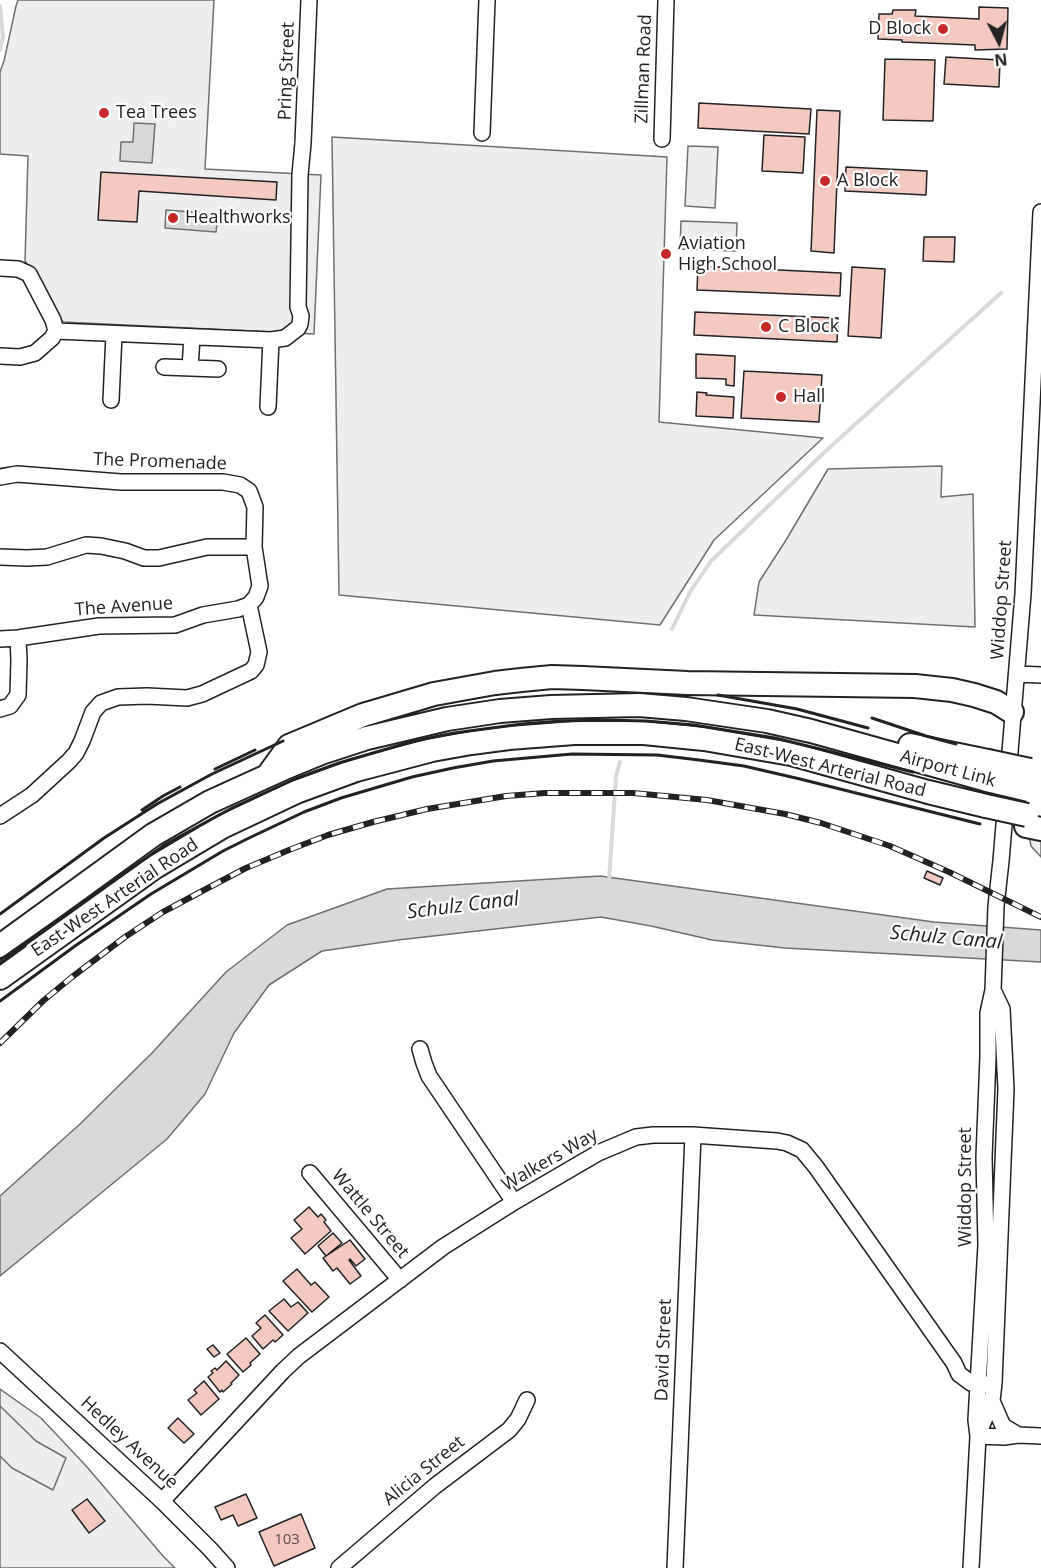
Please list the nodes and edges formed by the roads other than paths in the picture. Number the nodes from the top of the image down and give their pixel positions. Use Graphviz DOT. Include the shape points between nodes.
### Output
graph roads {
  1 [pos="309,0"];
  2 [pos="487,0"];
  3 [pos="666,0"];
  4 [pos="482,133"];
  5 [pos="662,139"];
  6 [pos="1041,212"];
  7 [pos="0,268"];
  8 [pos="56,331"];
  9 [pos="114,334"];
  10 [pos="192,337"];
  11 [pos="271,340"];
  12 [pos="0,356"];
  13 [pos="164,367"];
  14 [pos="190,368"];
  15 [pos="218,369"];
  16 [pos="111,400"];
  17 [pos="268,407"];
  18 [pos="1036,434"];
  19 [pos="0,477"];
  20 [pos="254,547"];
  21 [pos="0,557"];
  22 [pos="249,605"];
  23 [pos="18,638"];
  24 [pos="0,639"];
  25 [pos="1017,674"];
  26 [pos="1041,675"];
  27 [pos="0,709"];
  28 [pos="1012,712"];
  29 [pos="854,744"];
  30 [pos="267,776"];
  31 [pos="1035,781"];
  32 [pos="0,816"];
  33 [pos="1034,822"];
  34 [pos="0,946"];
  35 [pos="0,978"];
  36 [pos="993,990"];
  37 [pos="420,1049"];
  38 [pos="693,1135"];
  39 [pos="310,1173"];
  40 [pos="514,1202"];
  41 [pos="400,1280"];
  42 [pos="0,1351"];
  43 [pos="954,1363"];
  44 [pos="979,1366"];
  45 [pos="986,1384"];
  46 [pos="527,1400"];
  47 [pos="992,1401"];
  48 [pos="1018,1435"];
  49 [pos="978,1436"];
  50 [pos="1041,1436"];
  51 [pos="162,1501"];
  52 [pos="226,1568"];
  53 [pos="339,1568"];
  54 [pos="675,1568"];
  55 [pos="971,1568"];
  1 -- 11 [label="street, Pring Street" via="298,307 292,331 285,338"];
  2 -- 4 [label="street"];
  3 -- 5 [label="street, Zillman Road"];
  6 -- 18 [label="street, Widdop Street"];
  7 -- 8 [label="street" via="22,270 31,277"];
  8 -- 9 [label="street"];
  8 -- 12 [label="street" via="35,353"];
  9 -- 10 [label="street"];
  9 -- 16 [label="street"];
  10 -- 11 [label="street"];
  10 -- 14 [label="street"];
  11 -- 17 [label="street"];
  13 -- 14 [label="street"];
  14 -- 15 [label="street"];
  18 -- 25 [label="street, Widdop Street"];
  19 -- 20 [label="street, The Promenade" via="17,474 240,485 249,491 254,502"];
  20 -- 21 [label="street" via="207,548 144,558 86,545 47,556"];
  20 -- 22 [label="street, The Promenade" via="260,586"];
  22 -- 23 [label="street, The Avenue" via="175,625 99,626"];
  22 -- 32 [label="street" via="259,651 256,665 250,671 187,698 118,697 104,701 93,712 69,761 32,795"];
  23 -- 24 [label="street, The Avenue"];
  23 -- 27 [label="street" via="18,695 10,706"];
  25 -- 26 [label="street"];
  25 -- 28 [label="street, Widdop Street"];
  28 -- 30 [label="highway" via="974,695 915,686 531,679 434,694 363,715 289,746"];
  28 -- 36 [label="street, Widdop Street"];
  29 -- 30 [label="highway, East-West Arterial Road" via="811,731 723,714 639,705 550,707 500,711 408,728 321,753"];
  29 -- 31 [label="highway, Airport Link, bridge"];
  30 -- 34 [label="highway, East-West Arterial Road" via="210,802 153,836"];
  33 -- 35 [label="highway, East-West Arterial Road" via="791,754 704,739 644,733 574,733 461,744 339,777 296,792 222,827 154,867"];
  36 -- 44 [label="street, Widdop Street" via="988,1013 986,1245"];
  36 -- 45 [label="street, Widdop Street" via="1002,1009 1006,1089"];
  37 -- 40 [label="street" via="429,1076"];
  38 -- 40 [label="street, Walkers Way" via="636,1137 598,1153"];
  38 -- 43 [label="street, Walkers Way" via="777,1141 802,1150"];
  38 -- 54 [label="street, David Street"];
  39 -- 41 [label="street, Wattle Street"];
  40 -- 41 [label="street, Walkers Way"];
  41 -- 51 [label="street, Walkers Way" via="299,1356"];
  42 -- 51 [label="street, Hedley Avenue"];
  43 -- 44 [label="street" via="969,1368"];
  43 -- 45 [label="street, Walkers Way" via="966,1381"];
  44 -- 45 [label="street, Widdop Street"];
  45 -- 47 [label="street"];
  45 -- 49 [label="street" via="976,1420"];
  46 -- 53 [label="street, Alicia Street" via="509,1430 435,1486"];
  47 -- 48 [label="street" via="1003,1426"];
  47 -- 49 [label="street"];
  48 -- 49 [label="street"];
  48 -- 50 [label="street"];
  49 -- 55 [label="street"];
  51 -- 52 [label="street, Hedley Avenue"];
}
